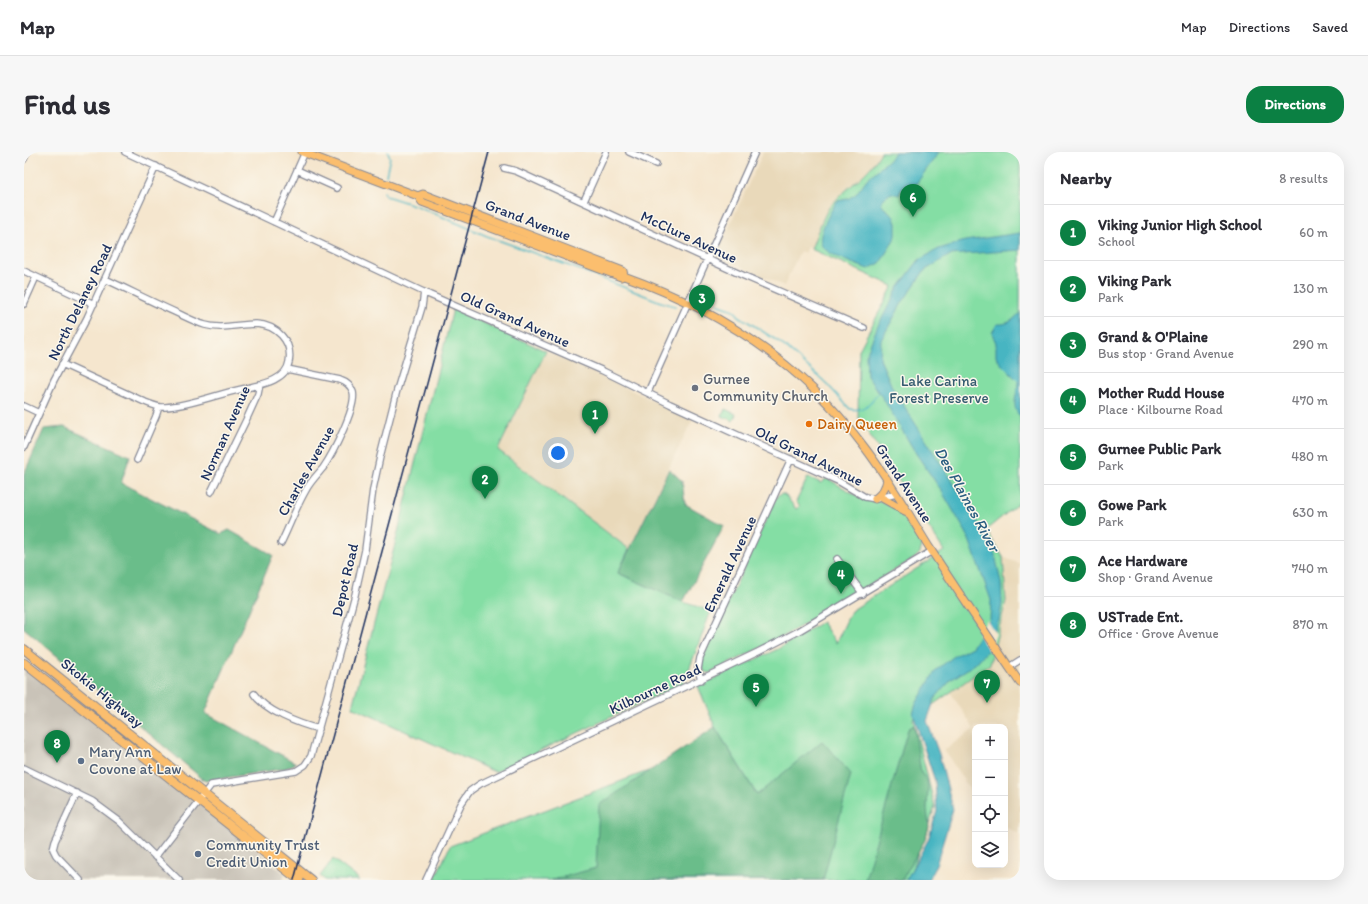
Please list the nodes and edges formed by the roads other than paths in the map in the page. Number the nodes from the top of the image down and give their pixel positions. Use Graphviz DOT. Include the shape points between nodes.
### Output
graph roads {
  1 [pos="27,152"];
  2 [pos="126,152"];
  3 [pos="304,152"];
  4 [pos="606,152"];
  5 [pos="629,152"];
  6 [pos="755,152"];
  7 [pos="24,159"];
  8 [pos="656,164"];
  9 [pos="156,166"];
  10 [pos="504,168"];
  11 [pos="297,170"];
  12 [pos="338,188"];
  13 [pos="584,202"];
  14 [pos="274,222"];
  15 [pos="708,259"];
  16 [pos="24,271"];
  17 [pos="36,277"];
  18 [pos="105,279"];
  19 [pos="424,292"];
  20 [pos="688,302"];
  21 [pos="24,304"];
  22 [pos="94,304"];
  23 [pos="864,328"];
  24 [pos="62,364"];
  25 [pos="287,369"];
  26 [pos="260,384"];
  27 [pos="648,392"];
  28 [pos="24,406"];
  29 [pos="159,407"];
  30 [pos="39,413"];
  31 [pos="24,448"];
  32 [pos="791,459"];
  33 [pos="137,460"];
  34 [pos="887,479"];
  35 [pos="211,492"];
  36 [pos="896,494"];
  37 [pos="878,498"];
  38 [pos="907,512"];
  39 [pos="281,542"];
  40 [pos="932,551"];
  41 [pos="837,559"];
  42 [pos="863,594"];
  43 [pos="24,649"];
  44 [pos="1020,660"];
  45 [pos="24,663"];
  46 [pos="1009,667"];
  47 [pos="700,680"];
  48 [pos="1020,683"];
  49 [pos="254,694"];
  50 [pos="319,730"];
  51 [pos="24,768"];
  52 [pos="77,793"];
  53 [pos="204,794"];
  54 [pos="199,802"];
  55 [pos="155,858"];
  56 [pos="80,880"];
  57 [pos="179,880"];
  58 [pos="299,880"];
  59 [pos="311,880"];
  60 [pos="426,880"];
  1 -- 7 [label="street"];
  2 -- 9 [label="street, Old Grand Avenue"];
  3 -- 11 [label="street"];
  3 -- 20 [label="main road, Grand Avenue" via="418,196 424,194 624,271 624,276"];
  4 -- 13 [label="street"];
  5 -- 8 [label="street"];
  6 -- 15 [label="street"];
  9 -- 14 [label="street, Old Grand Avenue"];
  9 -- 18 [label="street, North Delaney Road"];
  10 -- 13 [label="street, McClure Avenue"];
  11 -- 12 [label="street"];
  11 -- 14 [label="street"];
  13 -- 15 [label="street, McClure Avenue"];
  14 -- 19 [label="street, Old Grand Avenue"];
  15 -- 20 [label="street"];
  15 -- 23 [label="street, McClure Avenue"];
  16 -- 17 [label="street"];
  17 -- 21 [label="street"];
  17 -- 22 [label="street"];
  18 -- 22 [label="street, North Delaney Road"];
  18 -- 25 [label="street" via="205,325 268,326 287,342"];
  19 -- 27 [label="street, Old Grand Avenue"];
  19 -- 50 [label="street, Depot Road" via="380,457 362,565"];
  20 -- 27 [label="street"];
  20 -- 34 [label="main road, Grand Avenue" via="739,330 794,372 843,420"];
  22 -- 24 [label="street, North Delaney Road"];
  24 -- 29 [label="street"];
  24 -- 30 [label="street, North Delaney Road"];
  25 -- 26 [label="street" via="279,377"];
  25 -- 39 [label="street, Charles Avenue" via="345,382 353,391 353,401 348,419 331,454 307,488"];
  26 -- 29 [label="street" via="184,404"];
  26 -- 35 [label="street, Norman Avenue"];
  27 -- 32 [label="street, Old Grand Avenue"];
  28 -- 30 [label="street"];
  29 -- 33 [label="street"];
  30 -- 31 [label="street, North Delaney Road"];
  32 -- 37 [label="street, Old Grand Avenue" via="860,494"];
  32 -- 47 [label="street, Emerald Avenue" via="700,658"];
  34 -- 36 [label="main road, Grand Avenue"];
  34 -- 37 [label="main road" via="886,486"];
  36 -- 37 [label="street"];
  36 -- 38 [label="main road, Grand Avenue"];
  37 -- 38 [label="main road"];
  38 -- 40 [label="main road, Grand Avenue"];
  40 -- 42 [label="street, Kilbourne Road"];
  40 -- 46 [label="main road, Grand Avenue"];
  41 -- 42 [label="street"];
  42 -- 47 [label="street, Kilbourne Road" via="797,632"];
  43 -- 53 [label="highway, Skokie Highway"];
  44 -- 46 [label="street"];
  45 -- 54 [label="highway, Skokie Highway"];
  46 -- 48 [label="main road, Grand Avenue"];
  47 -- 60 [label="street, Kilbourne Road" via="492,778 470,791 461,804"];
  49 -- 50 [label="street" via="269,708"];
  50 -- 53 [label="street, Depot Road" via="312,756 302,768 287,773 211,784"];
  51 -- 52 [label="street"];
  52 -- 55 [label="street" via="111,815"];
  52 -- 56 [label="street" via="53,849"];
  53 -- 54 [label="street"];
  53 -- 59 [label="highway, Skokie Highway"];
  54 -- 55 [label="street"];
  54 -- 58 [label="highway, Skokie Highway"];
  55 -- 57 [label="street"];
}
